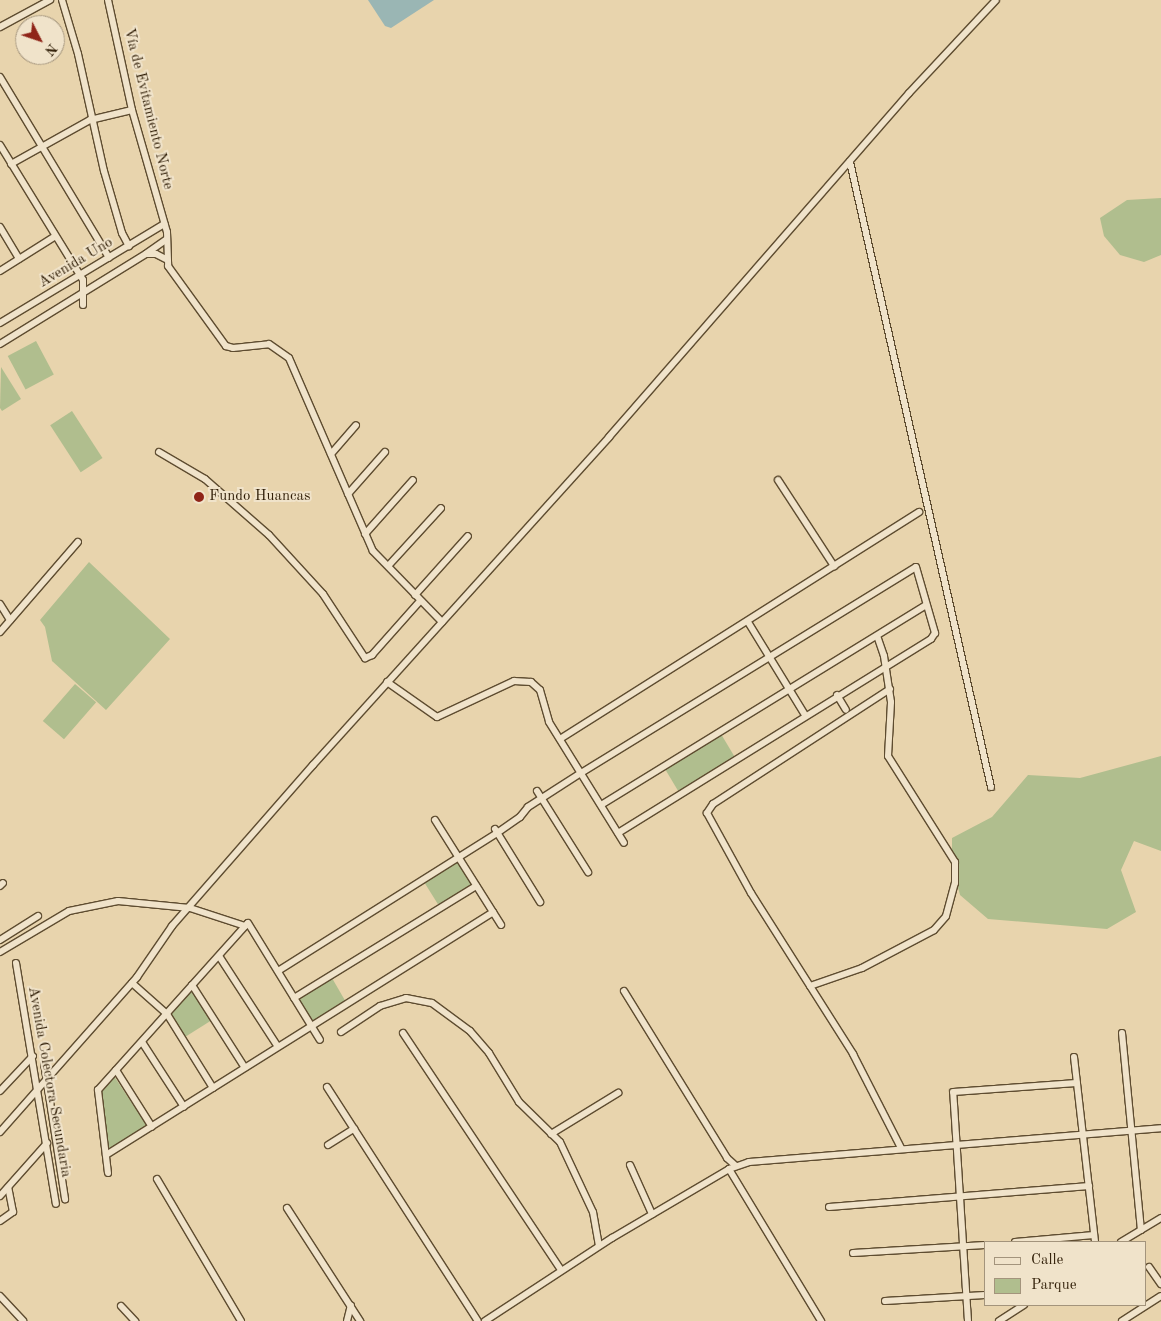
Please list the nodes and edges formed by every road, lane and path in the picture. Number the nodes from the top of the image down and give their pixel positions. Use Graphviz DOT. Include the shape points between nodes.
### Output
graph roads {
  1 [pos="50,0"];
  2 [pos="62,0"];
  3 [pos="108,0"];
  4 [pos="996,0"];
  5 [pos="0,28"];
  6 [pos="0,77"];
  7 [pos="132,110"];
  8 [pos="90,120"];
  9 [pos="0,146"];
  10 [pos="41,146"];
  11 [pos="850,162"];
  12 [pos="11,164"];
  13 [pos="164,224"];
  14 [pos="0,226"];
  15 [pos="54,237"];
  16 [pos="168,238"];
  17 [pos="129,246"];
  18 [pos="146,254"];
  19 [pos="109,258"];
  20 [pos="19,259"];
  21 [pos="166,259"];
  22 [pos="0,271"];
  23 [pos="78,275"];
  24 [pos="83,291"];
  25 [pos="83,305"];
  26 [pos="0,323"];
  27 [pos="0,344"];
  28 [pos="356,425"];
  29 [pos="160,452"];
  30 [pos="385,452"];
  31 [pos="331,454"];
  32 [pos="413,480"];
  33 [pos="778,480"];
  34 [pos="348,494"];
  35 [pos="441,508"];
  36 [pos="919,512"];
  37 [pos="365,534"];
  38 [pos="468,536"];
  39 [pos="78,542"];
  40 [pos="389,565"];
  41 [pos="834,566"];
  42 [pos="415,594"];
  43 [pos="420,601"];
  44 [pos="0,604"];
  45 [pos="926,605"];
  46 [pos="10,620"];
  47 [pos="442,622"];
  48 [pos="748,622"];
  49 [pos="0,632"];
  50 [pos="877,636"];
  51 [pos="771,658"];
  52 [pos="885,666"];
  53 [pos="387,682"];
  54 [pos="791,690"];
  55 [pos="890,690"];
  56 [pos="837,695"];
  57 [pos="846,710"];
  58 [pos="805,715"];
  59 [pos="560,739"];
  60 [pos="581,772"];
  61 [pos="991,788"];
  62 [pos="537,791"];
  63 [pos="542,798"];
  64 [pos="601,805"];
  65 [pos="435,820"];
  66 [pos="496,831"];
  67 [pos="618,833"];
  68 [pos="624,843"];
  69 [pos="458,858"];
  70 [pos="588,872"];
  71 [pos="476,886"];
  72 [pos="540,902"];
  73 [pos="190,908"];
  74 [pos="493,912"];
  75 [pos="38,916"];
  76 [pos="500,925"];
  77 [pos="245,926"];
  78 [pos="0,940"];
  79 [pos="0,952"];
  80 [pos="219,956"];
  81 [pos="16,963"];
  82 [pos="278,971"];
  83 [pos="132,983"];
  84 [pos="192,985"];
  85 [pos="810,986"];
  86 [pos="624,991"];
  87 [pos="294,998"];
  88 [pos="167,1014"];
  89 [pos="311,1027"];
  90 [pos="341,1032"];
  91 [pos="402,1033"];
  92 [pos="1122,1033"];
  93 [pos="320,1040"];
  94 [pos="142,1042"];
  95 [pos="278,1047"];
  96 [pos="33,1056"];
  97 [pos="1074,1057"];
  98 [pos="44,1063"];
  99 [pos="245,1068"];
  100 [pos="116,1070"];
  101 [pos="47,1080"];
  102 [pos="1077,1083"];
  103 [pos="327,1087"];
  104 [pos="213,1088"];
  105 [pos="39,1089"];
  106 [pos="0,1091"];
  107 [pos="618,1094"];
  108 [pos="184,1107"];
  109 [pos="152,1126"];
  110 [pos="1161,1128"];
  111 [pos="354,1129"];
  112 [pos="1132,1131"];
  113 [pos="0,1132"];
  114 [pos="551,1134"];
  115 [pos="1083,1135"];
  116 [pos="47,1143"];
  117 [pos="328,1145"];
  118 [pos="955,1145"];
  119 [pos="901,1148"];
  120 [pos="106,1155"];
  121 [pos="630,1165"];
  122 [pos="732,1168"];
  123 [pos="108,1172"];
  124 [pos="157,1179"];
  125 [pos="1089,1186"];
  126 [pos="8,1187"];
  127 [pos="959,1194"];
  128 [pos="0,1196"];
  129 [pos="65,1199"];
  130 [pos="56,1204"];
  131 [pos="829,1206"];
  132 [pos="287,1208"];
  133 [pos="652,1214"];
  134 [pos="1161,1218"];
  135 [pos="0,1221"];
  136 [pos="1141,1230"];
  137 [pos="1094,1235"];
  138 [pos="1026,1241"];
  139 [pos="1095,1241"];
  140 [pos="1124,1241"];
  141 [pos="984,1245"];
  142 [pos="599,1246"];
  143 [pos="963,1247"];
  144 [pos="853,1253"];
  145 [pos="1149,1267"];
  146 [pos="561,1270"];
  147 [pos="1161,1284"];
  148 [pos="984,1294"];
  149 [pos="0,1296"];
  150 [pos="1161,1296"];
  151 [pos="966,1297"];
  152 [pos="885,1301"];
  153 [pos="350,1305"];
  154 [pos="121,1306"];
  155 [pos="1022,1306"];
  156 [pos="1145,1306"];
  157 [pos="1146,1306"];
  158 [pos="23,1321"];
  159 [pos="135,1321"];
  160 [pos="241,1321"];
  161 [pos="347,1321"];
  162 [pos="360,1321"];
  163 [pos="478,1321"];
  164 [pos="484,1321"];
  165 [pos="821,1321"];
  166 [pos="968,1321"];
  167 [pos="999,1321"];
  168 [pos="1122,1321"];
  1 -- 5 [label="street"];
  2 -- 8 [label="street" via="78,54"];
  3 -- 7 [label="street, Vía de Evitamiento Norte"];
  4 -- 11 [label="street"];
  6 -- 10 [label="street"];
  7 -- 8 [label="street"];
  7 -- 13 [label="street, Vía de Evitamiento Norte"];
  8 -- 10 [label="street"];
  8 -- 17 [label="street" via="115,210"];
  9 -- 12 [label="street"];
  10 -- 12 [label="street"];
  10 -- 19 [label="street"];
  11 -- 47 [label="street"];
  11 -- 61 [label="street"];
  12 -- 15 [label="street"];
  13 -- 16 [label="street, Vía de Evitamiento Norte"];
  13 -- 17 [label="street, Avenida Uno"];
  14 -- 20 [label="street"];
  15 -- 20 [label="street"];
  15 -- 23 [label="street"];
  16 -- 18 [label="street"];
  16 -- 21 [label="street"];
  17 -- 19 [label="street, Avenida Uno"];
  18 -- 21 [label="street"];
  18 -- 24 [label="street"];
  19 -- 23 [label="street, Avenida Uno"];
  20 -- 22 [label="street"];
  21 -- 31 [label="street" via="179,284 226,346 269,344 289,358"];
  23 -- 24 [label="street" via="83,280"];
  23 -- 26 [label="street, Avenida Uno"];
  24 -- 25 [label="street"];
  24 -- 27 [label="street"];
  28 -- 31 [label="street"];
  29 -- 43 [label="street" via="205,478 269,534 326,598 364,658 372,655"];
  30 -- 34 [label="street"];
  31 -- 34 [label="street"];
  32 -- 37 [label="street"];
  33 -- 41 [label="street"];
  34 -- 37 [label="street"];
  35 -- 40 [label="street"];
  36 -- 41 [label="street"];
  37 -- 40 [label="street" via="373,551"];
  38 -- 42 [label="street"];
  39 -- 46 [label="street"];
  40 -- 42 [label="street"];
  41 -- 48 [label="street"];
  42 -- 43 [label="street"];
  43 -- 47 [label="street"];
  44 -- 46 [label="street"];
  45 -- 50 [label="street"];
  45 -- 51 [label="street" via="916,567"];
  45 -- 52 [label="street" via="934,637"];
  46 -- 49 [label="street"];
  47 -- 53 [label="street"];
  48 -- 51 [label="street"];
  48 -- 59 [label="street"];
  50 -- 52 [label="street"];
  50 -- 54 [label="street"];
  51 -- 54 [label="street"];
  51 -- 60 [label="street"];
  52 -- 55 [label="street"];
  52 -- 56 [label="street"];
  53 -- 59 [label="street" via="437,716 514,681 532,682 540,690 548,722"];
  53 -- 73 [label="street"];
  54 -- 58 [label="street"];
  54 -- 64 [label="street"];
  55 -- 85 [label="street" via="888,756 955,862 955,883 946,916 934,930 862,968"];
  55 -- 85 [label="street" via="713,804 707,813 751,893"];
  56 -- 57 [label="street"];
  56 -- 58 [label="street"];
  58 -- 67 [label="street"];
  59 -- 60 [label="street"];
  60 -- 63 [label="street"];
  60 -- 64 [label="street"];
  62 -- 63 [label="street"];
  63 -- 66 [label="street"];
  63 -- 70 [label="street"];
  64 -- 67 [label="street"];
  65 -- 69 [label="street"];
  66 -- 69 [label="street"];
  66 -- 72 [label="street"];
  67 -- 68 [label="street"];
  69 -- 71 [label="street"];
  69 -- 82 [label="street"];
  71 -- 74 [label="street"];
  71 -- 87 [label="street"];
  73 -- 77 [label="street"];
  73 -- 79 [label="street" via="118,901 83,907 50,920"];
  73 -- 83 [label="street" via="165,935"];
  74 -- 76 [label="street"];
  74 -- 89 [label="street"];
  75 -- 78 [label="street"];
  77 -- 80 [label="street"];
  77 -- 82 [label="street" via="248,923"];
  80 -- 84 [label="street"];
  80 -- 95 [label="street"];
  81 -- 96 [label="street, Avenida Colectora Secundaria"];
  82 -- 87 [label="street"];
  83 -- 88 [label="street"];
  83 -- 101 [label="street"];
  84 -- 88 [label="street"];
  84 -- 99 [label="street"];
  85 -- 119 [label="street" via="853,1054"];
  86 -- 122 [label="street"];
  87 -- 89 [label="street"];
  88 -- 94 [label="street"];
  88 -- 104 [label="street"];
  89 -- 93 [label="street"];
  89 -- 95 [label="street"];
  90 -- 114 [label="street" via="396,998 432,1003 470,1031 489,1052 519,1102"];
  91 -- 146 [label="street"];
  92 -- 112 [label="street"];
  94 -- 100 [label="street"];
  94 -- 108 [label="street"];
  95 -- 99 [label="street"];
  96 -- 105 [label="street, Avenida Colectora Secundaria"];
  96 -- 106 [label="street"];
  97 -- 102 [label="street"];
  98 -- 101 [label="street, Avenida Colectora Secundaria"];
  99 -- 104 [label="street"];
  100 -- 109 [label="street"];
  100 -- 120 [label="street" via="97,1093"];
  101 -- 105 [label="street"];
  101 -- 129 [label="street, Avenida Colectora Secundaria"];
  102 -- 115 [label="street"];
  102 -- 118 [label="street" via="952,1092"];
  103 -- 111 [label="street"];
  104 -- 108 [label="street"];
  105 -- 113 [label="street"];
  105 -- 116 [label="street, Avenida Colectora Secundaria"];
  107 -- 114 [label="street"];
  108 -- 109 [label="street"];
  109 -- 120 [label="street"];
  110 -- 112 [label="street"];
  111 -- 117 [label="street"];
  111 -- 163 [label="street"];
  112 -- 115 [label="street"];
  112 -- 136 [label="street"];
  114 -- 142 [label="street" via="560,1142 593,1212"];
  115 -- 118 [label="street"];
  115 -- 125 [label="street"];
  116 -- 126 [label="street"];
  116 -- 130 [label="street, Avenida Colectora Secundaria"];
  118 -- 119 [label="street"];
  118 -- 127 [label="street"];
  119 -- 122 [label="street" via="779,1157"];
  120 -- 123 [label="street"];
  121 -- 133 [label="street"];
  122 -- 133 [label="street"];
  122 -- 165 [label="street"];
  124 -- 160 [label="street"];
  125 -- 127 [label="street"];
  125 -- 137 [label="street"];
  126 -- 128 [label="street"];
  126 -- 135 [label="street" via="13,1212"];
  127 -- 131 [label="street"];
  127 -- 143 [label="street"];
  132 -- 153 [label="street"];
  133 -- 142 [label="street"];
  134 -- 136 [label="street"];
  136 -- 140 [label="street"];
  137 -- 138 [label="street"];
  137 -- 139 [label="street"];
  141 -- 143 [label="street"];
  142 -- 146 [label="street"];
  143 -- 144 [label="street"];
  143 -- 151 [label="street"];
  145 -- 147 [label="street"];
  146 -- 164 [label="street"];
  148 -- 151 [label="street"];
  149 -- 158 [label="street"];
  150 -- 157 [label="street"];
  151 -- 152 [label="street"];
  151 -- 166 [label="street"];
  153 -- 161 [label="street"];
  153 -- 162 [label="street"];
  154 -- 159 [label="street"];
  155 -- 167 [label="street"];
  156 -- 168 [label="street"];
}
